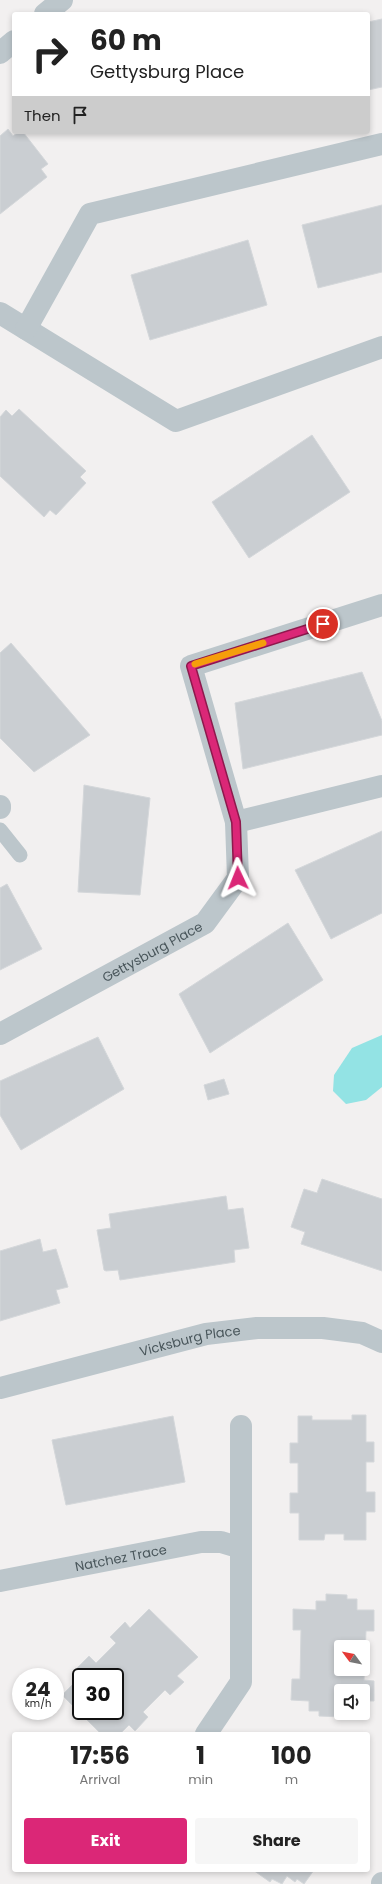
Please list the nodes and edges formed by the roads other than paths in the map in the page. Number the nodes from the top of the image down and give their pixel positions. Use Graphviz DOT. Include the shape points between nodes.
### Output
graph roads {
  1 [pos="62,0"];
  2 [pos="47,12"];
  3 [pos="12,43"];
  4 [pos="0,53"];
  5 [pos="382,144"];
  6 [pos="0,313"];
  7 [pos="26,329"];
  8 [pos="382,347"];
  9 [pos="382,605"];
  10 [pos="382,786"];
  11 [pos="236,822"];
  12 [pos="0,830"];
  13 [pos="20,855"];
  14 [pos="0,1034"];
  15 [pos="382,1342"];
  16 [pos="0,1388"];
  17 [pos="241,1426"];
  18 [pos="241,1548"];
  19 [pos="0,1582"];
  20 [pos="207,1732"];
  1 -- 2 [label="street"];
  3 -- 4 [label="street"];
  5 -- 7 [label="street" via="90,214"];
  6 -- 7 [label="street"];
  7 -- 8 [label="street" via="176,421"];
  9 -- 11 [label="street, Gettysburg Place" via="191,666"];
  10 -- 11 [label="street"];
  11 -- 14 [label="street, Gettysburg Place" via="238,878 205,923"];
  12 -- 13 [label="lane"];
  15 -- 16 [label="street, Vicksburg Place" via="362,1334 323,1328 257,1328 206,1334"];
  17 -- 18 [label="street"];
  18 -- 19 [label="street, Natchez Trace" via="221,1542 201,1542"];
  18 -- 20 [label="street" via="241,1682"];
}
